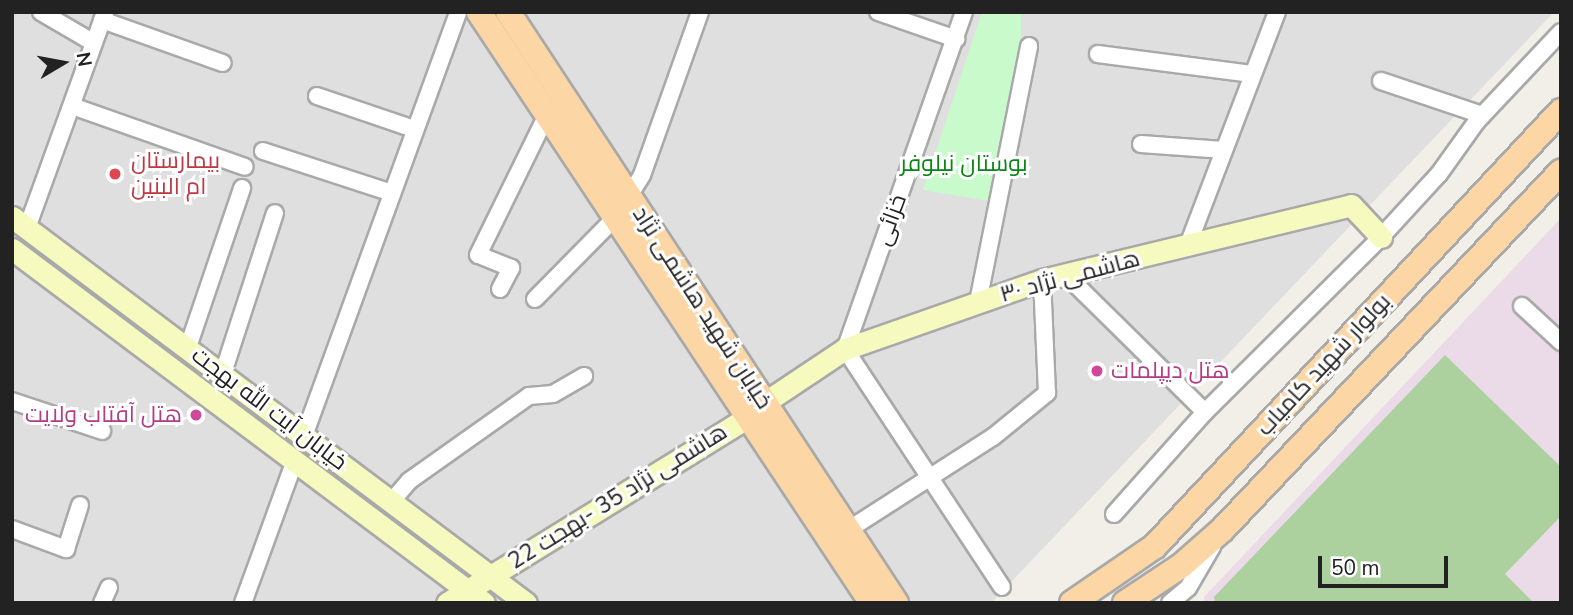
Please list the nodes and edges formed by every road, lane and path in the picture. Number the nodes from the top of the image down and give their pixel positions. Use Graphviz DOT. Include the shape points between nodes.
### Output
graph roads {
  1 [pos="41,12"];
  2 [pos="458,12"];
  3 [pos="479,12"];
  4 [pos="509,12"];
  5 [pos="700,12"];
  6 [pos="878,12"];
  7 [pos="964,12"];
  8 [pos="1277,12"];
  9 [pos="103,16"];
  10 [pos="1561,32"];
  11 [pos="956,39"];
  12 [pos="94,43"];
  13 [pos="1029,46"];
  14 [pos="1098,54"];
  15 [pos="223,63"];
  16 [pos="1252,74"];
  17 [pos="1381,81"];
  18 [pos="317,96"];
  19 [pos="72,106"];
  20 [pos="1561,111"];
  21 [pos="547,115"];
  22 [pos="1482,115"];
  23 [pos="414,129"];
  24 [pos="1141,144"];
  25 [pos="1224,149"];
  26 [pos="263,151"];
  27 [pos="245,167"];
  28 [pos="1561,172"];
  29 [pos="242,188"];
  30 [pos="392,193"];
  31 [pos="629,196"];
  32 [pos="275,213"];
  33 [pos="615,218"];
  34 [pos="19,222"];
  35 [pos="1381,237"];
  36 [pos="1188,245"];
  37 [pos="14,256"];
  38 [pos="1066,275"];
  39 [pos="1042,280"];
  40 [pos="500,289"];
  41 [pos="535,299"];
  42 [pos="978,302"];
  43 [pos="1522,306"];
  44 [pos="1561,342"];
  45 [pos="188,347"];
  46 [pos="845,349"];
  47 [pos="223,373"];
  48 [pos="584,376"];
  49 [pos="12,401"];
  50 [pos="755,411"];
  51 [pos="1205,412"];
  52 [pos="102,431"];
  53 [pos="304,436"];
  54 [pos="295,460"];
  55 [pos="928,477"];
  56 [pos="391,502"];
  57 [pos="80,505"];
  58 [pos="1114,514"];
  59 [pos="12,529"];
  60 [pos="1223,529"];
  61 [pos="848,530"];
  62 [pos="490,576"];
  63 [pos="109,587"];
  64 [pos="1002,587"];
  65 [pos="467,590"];
  66 [pos="1186,595"];
  67 [pos="102,603"];
  68 [pos="243,603"];
  69 [pos="447,603"];
  70 [pos="484,603"];
  71 [pos="526,603"];
  72 [pos="872,603"];
  73 [pos="896,603"];
  74 [pos="1072,603"];
  75 [pos="1125,603"];
  76 [pos="1170,603"];
  1 -- 12 [label="street"];
  2 -- 23 [label="street"];
  3 -- 21 [label="main road, خیابان شهید هاشمی نژاد"];
  4 -- 31 [label="main road, خیابان شهید هاشمی نژاد"];
  5 -- 31 [label="street" via="642,175"];
  6 -- 11 [label="street"];
  7 -- 11 [label="street, خزائی"];
  8 -- 16 [label="street"];
  9 -- 12 [label="street"];
  9 -- 15 [label="street"];
  10 -- 22 [label="street"];
  11 -- 46 [label="street, خزائی"];
  12 -- 19 [label="street"];
  13 -- 42 [label="street"];
  14 -- 16 [label="street"];
  16 -- 25 [label="street"];
  17 -- 22 [label="street"];
  18 -- 23 [label="street"];
  19 -- 27 [label="street"];
  19 -- 34 [label="street"];
  20 -- 74 [label="main road, بولوار شهید کامیاب" via="1155,545"];
  21 -- 33 [label="main road, خیابان شهید هاشمی نژاد"];
  21 -- 40 [label="street" via="478,255 511,268"];
  22 -- 35 [label="street" via="1439,174"];
  23 -- 30 [label="street"];
  24 -- 25 [label="street"];
  25 -- 36 [label="street"];
  26 -- 30 [label="street"];
  28 -- 60 [label="main road, بولوار شهید کامیاب"];
  29 -- 45 [label="street"];
  30 -- 53 [label="street"];
  31 -- 50 [label="main road, خیابان شهید هاشمی نژاد"];
  32 -- 47 [label="street"];
  33 -- 41 [label="street"];
  33 -- 50 [label="main road, خیابان شهید هاشمی نژاد"];
  34 -- 45 [label="main road, خیابان آیت الله بهجت"];
  35 -- 36 [label="main road, هاشمی نژاد ۳۰" via="1351,205"];
  35 -- 51 [label="street"];
  36 -- 38 [label="main road, هاشمی نژاد ۳۰"];
  37 -- 54 [label="main road, خیابان آیت الله بهجت"];
  38 -- 39 [label="main road, هاشمی نژاد ۳۰"];
  38 -- 51 [label="street"];
  39 -- 42 [label="main road, هاشمی نژاد ۳۰"];
  39 -- 55 [label="street" via="1047,393 993,437"];
  42 -- 46 [label="main road, هاشمی نژاد ۳۰"];
  43 -- 44 [label="street"];
  45 -- 47 [label="main road, خیابان آیت الله بهجت"];
  46 -- 50 [label="main road, هاشمی نژاد ۳۰"];
  46 -- 55 [label="street"];
  47 -- 53 [label="main road, خیابان آیت الله بهجت"];
  48 -- 56 [label="street" via="553,394 529,396 409,481"];
  49 -- 52 [label="street"];
  50 -- 61 [label="main road, خیابان شهید هاشمی نژاد"];
  50 -- 62 [label="main road, هاشمی نژاد 35 -بهجت 22"];
  50 -- 72 [label="main road"];
  51 -- 58 [label="street"];
  53 -- 56 [label="main road, خیابان آیت الله بهجت"];
  54 -- 65 [label="main road, خیابان آیت الله بهجت"];
  54 -- 68 [label="street"];
  55 -- 61 [label="street"];
  55 -- 64 [label="street"];
  56 -- 62 [label="main road, خیابان آیت الله بهجت"];
  57 -- 59 [label="street" via="66,549"];
  60 -- 66 [label="street"];
  60 -- 75 [label="main road, بولوار شهید کامیاب" via="1181,566"];
  61 -- 73 [label="main road, خیابان شهید هاشمی نژاد"];
  62 -- 65 [label="main road, هاشمی نژاد 35 -بهجت 22"];
  62 -- 71 [label="main road, خیابان آیت الله بهجت"];
  63 -- 67 [label="street"];
  65 -- 69 [label="main road, هاشمی نژاد 35 -بهجت 22"];
  65 -- 70 [label="main road, خیابان آیت الله بهجت"];
  66 -- 76 [label="street"];
}
